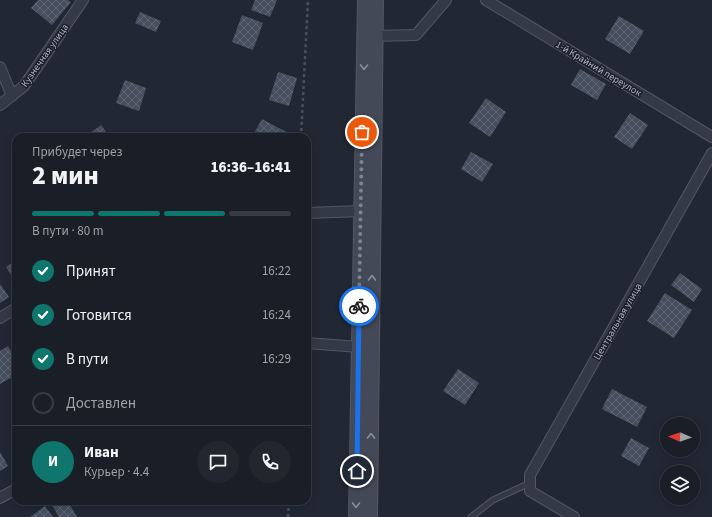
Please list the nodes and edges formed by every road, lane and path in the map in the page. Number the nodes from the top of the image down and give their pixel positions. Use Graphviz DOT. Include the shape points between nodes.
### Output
graph roads {
  1 [pos="83,0"];
  2 [pos="308,0"];
  3 [pos="365,0"];
  4 [pos="376,0"];
  5 [pos="446,0"];
  6 [pos="486,0"];
  7 [pos="370,36"];
  8 [pos="0,67"];
  9 [pos="12,96"];
  10 [pos="0,105"];
  11 [pos="301,133"];
  12 [pos="712,137"];
  13 [pos="712,153"];
  14 [pos="361,211"];
  15 [pos="311,213"];
  16 [pos="12,310"];
  17 [pos="0,318"];
  18 [pos="311,343"];
  19 [pos="359,347"];
  20 [pos="530,487"];
  21 [pos="12,491"];
  22 [pos="0,498"];
  23 [pos="289,505"];
  24 [pos="288,517"];
  25 [pos="356,517"];
  26 [pos="370,517"];
  27 [pos="471,517"];
  28 [pos="574,517"];
  1 -- 9 [label="street, Кузнечная улица" via="24,86"];
  2 -- 11 [label="path"];
  3 -- 7 [label="main road"];
  4 -- 7 [label="main road"];
  5 -- 7 [label="street" via="416,35"];
  6 -- 12 [label="street, 1-й Крайний переулок"];
  7 -- 14 [label="main road, one-way"];
  26 -- 7 [label="main road, one-way"];
  8 -- 9 [label="street"];
  9 -- 10 [label="street, Кузнечная улица"];
  13 -- 20 [label="street, Центральная улица" via="541,454 530,475"];
  14 -- 15 [label="street"];
  14 -- 19 [label="main road"];
  16 -- 17 [label="street"];
  18 -- 19 [label="street"];
  19 -- 25 [label="main road, one-way"];
  20 -- 27 [label="lane" via="493,500"];
  20 -- 28 [label="street"];
  21 -- 22 [label="street"];
  23 -- 24 [label="path"];
}
